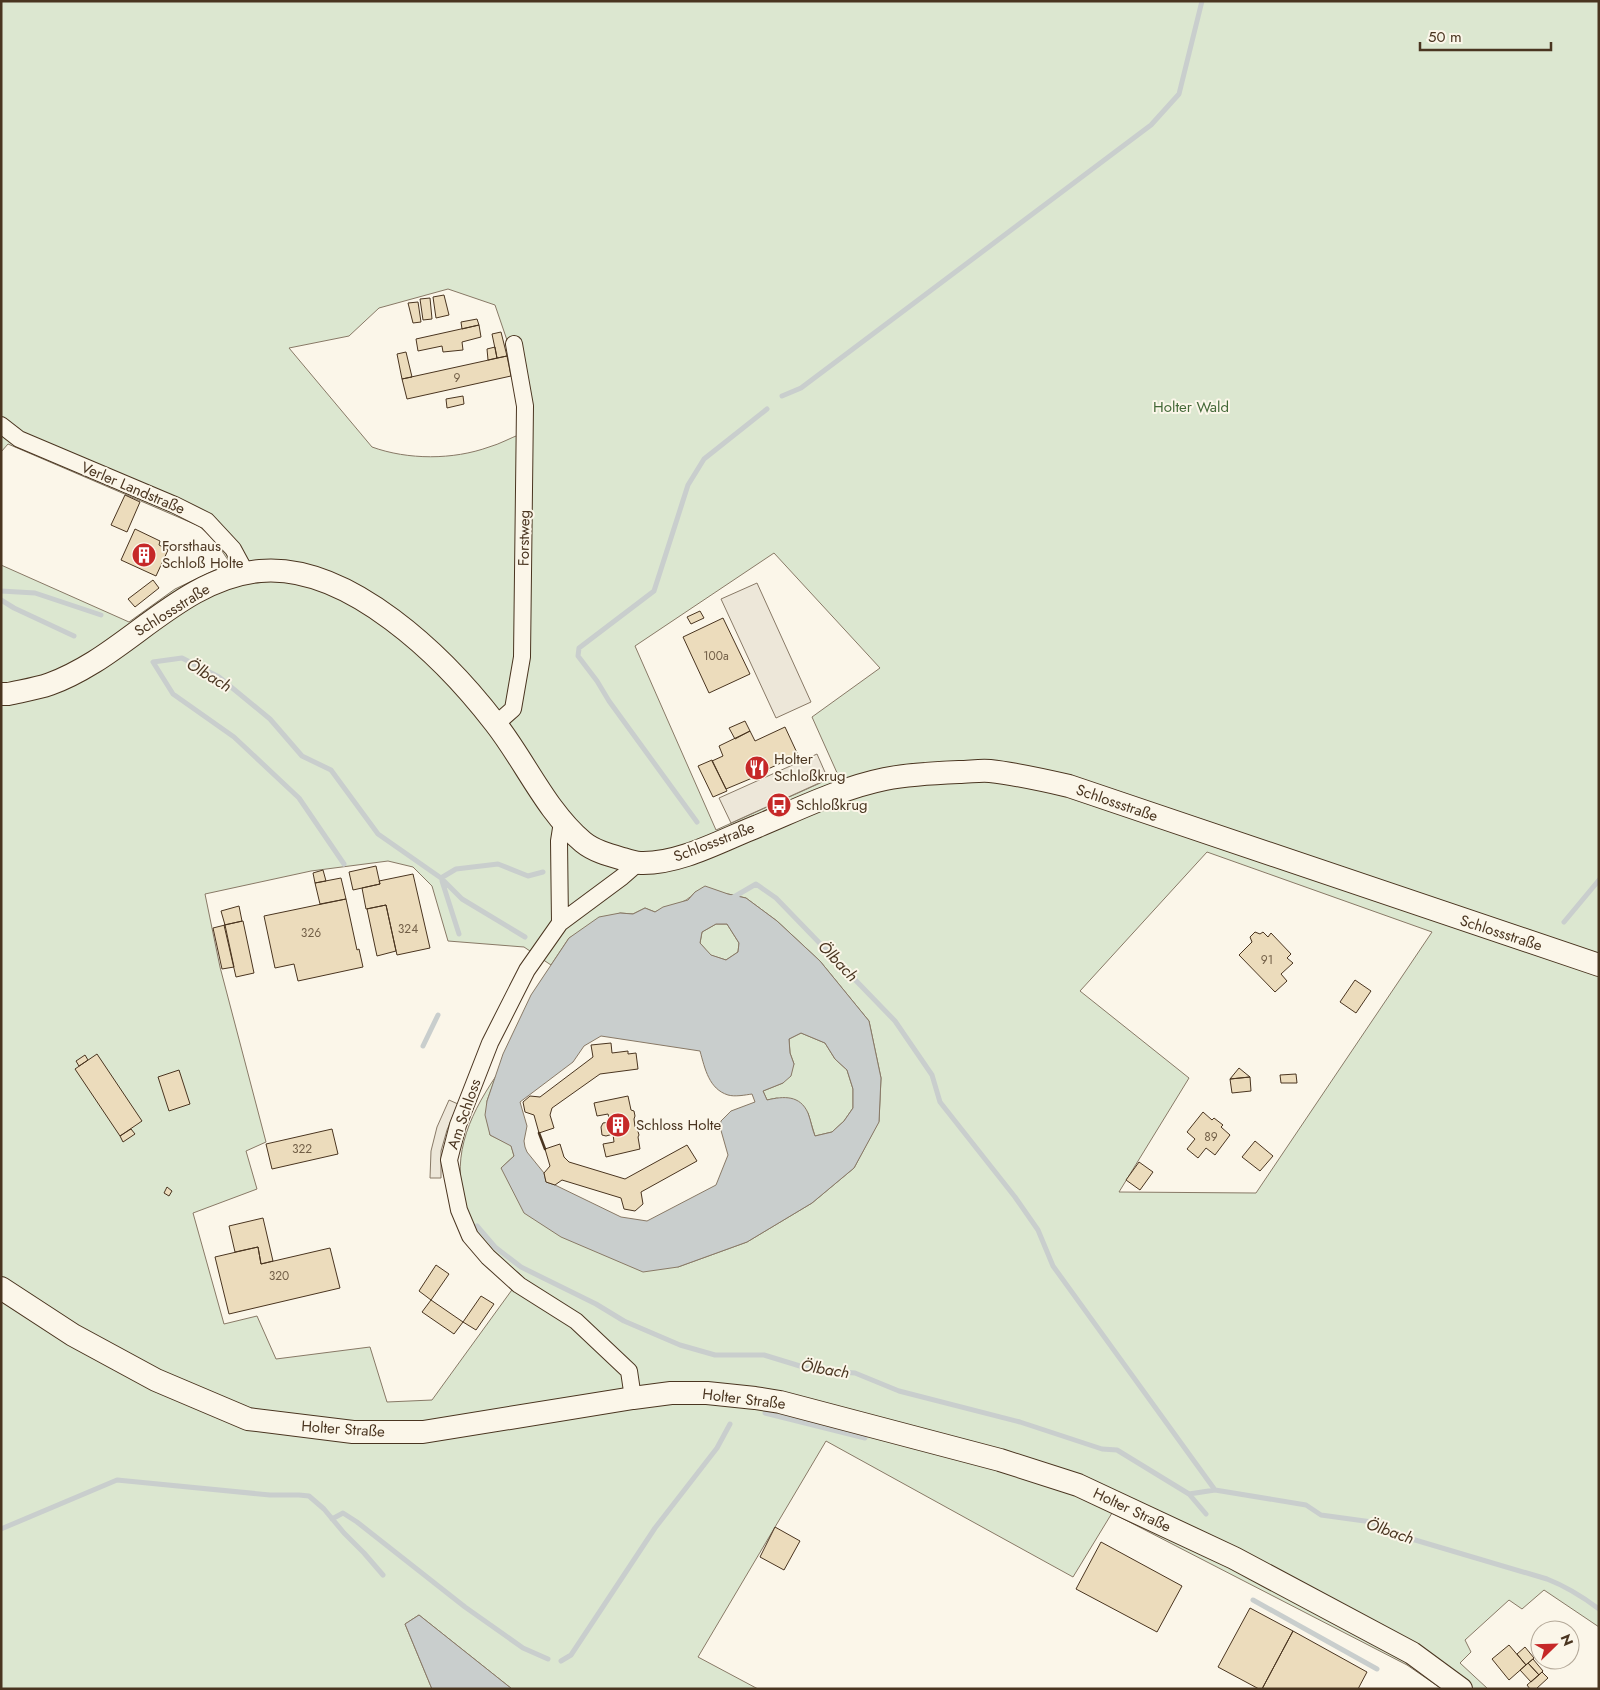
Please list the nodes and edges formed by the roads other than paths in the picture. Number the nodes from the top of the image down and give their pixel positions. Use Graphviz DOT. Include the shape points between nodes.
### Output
graph roads {
  1 [pos="514,344"];
  2 [pos="1,425"];
  3 [pos="246,572"];
  4 [pos="1,694"];
  5 [pos="496,724"];
  6 [pos="562,822"];
  7 [pos="638,863"];
  8 [pos="560,923"];
  9 [pos="1599,965"];
  10 [pos="1,1288"];
  11 [pos="633,1398"];
  12 [pos="1461,1689"];
  1 -- 5 [label="street, Forstweg" via="525,406 522,656 513,709"];
  2 -- 3 [label="street, Verler Landstraße" via="19,439 206,521 233,549"];
  3 -- 4 [label="main road, Schlossstraße" via="221,580 180,601 93,662 51,684"];
  3 -- 5 [label="main road, Schlossstraße" via="284,571 310,576 363,599 450,669"];
  5 -- 6 [label="main road, Schlossstraße"];
  6 -- 7 [label="main road, Schlossstraße" via="586,844 608,855"];
  6 -- 8 [label="street" via="559,841"];
  7 -- 8 [label="street, Am Schloss"];
  7 -- 9 [label="main road, Schlossstraße" via="662,862 706,848 827,797 883,780 921,774 986,771 1029,776 1069,786"];
  8 -- 11 [label="street, Am Schloss" via="527,970 490,1043 458,1125 449,1160 459,1210 470,1236 518,1285 576,1321 629,1370"];
  10 -- 11 [label="main road, Holter Straße" via="73,1336 147,1375 248,1419 353,1432 423,1432"];
  11 -- 12 [label="main road, Holter Straße" via="707,1393 780,1402 1000,1460 1078,1485 1234,1558 1412,1652"];
}
